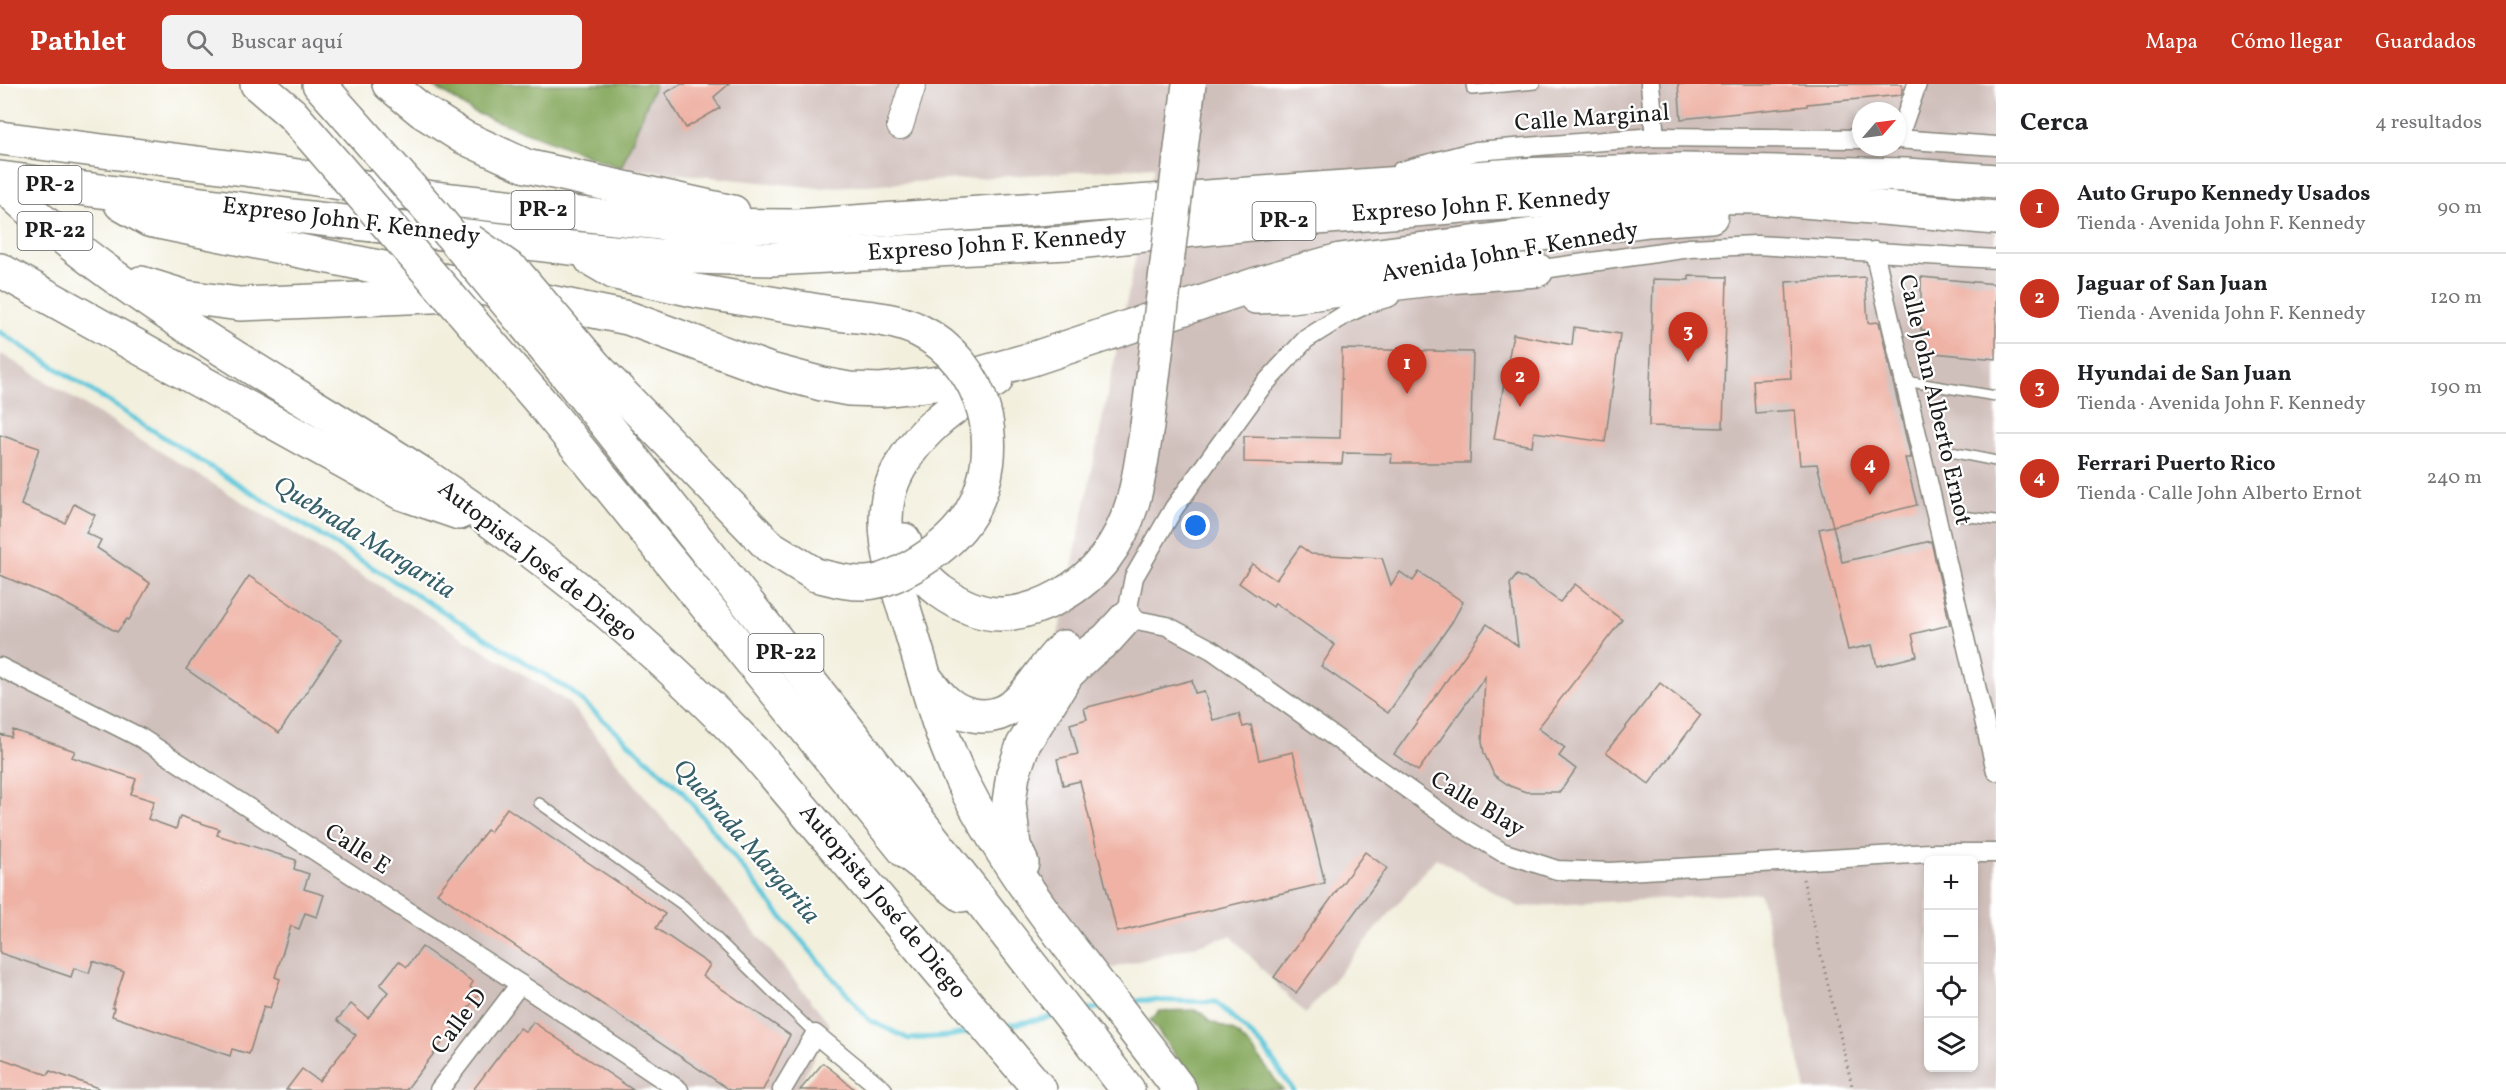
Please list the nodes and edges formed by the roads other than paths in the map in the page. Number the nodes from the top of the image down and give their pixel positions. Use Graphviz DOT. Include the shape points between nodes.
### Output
graph roads {
  1 [pos="257,84"];
  2 [pos="319,84"];
  3 [pos="388,84"];
  4 [pos="913,84"];
  5 [pos="1189,84"];
  6 [pos="1471,84"];
  7 [pos="1535,84"];
  8 [pos="1650,84"];
  9 [pos="1917,84"];
  10 [pos="1906,116"];
  11 [pos="900,126"];
  12 [pos="1656,137"];
  13 [pos="0,138"];
  14 [pos="1852,139"];
  15 [pos="1906,140"];
  16 [pos="1996,146"];
  17 [pos="0,180"];
  18 [pos="1996,181"];
  19 [pos="1330,189"];
  20 [pos="100,192"];
  21 [pos="1759,197"];
  22 [pos="1996,218"];
  23 [pos="797,226"];
  24 [pos="572,248"];
  25 [pos="1874,251"];
  26 [pos="1996,259"];
  27 [pos="0,270"];
  28 [pos="1537,270"];
  29 [pos="113,276"];
  30 [pos="511,294"];
  31 [pos="1212,298"];
  32 [pos="1032,358"];
  33 [pos="583,373"];
  34 [pos="1905,381"];
  35 [pos="1996,396"];
  36 [pos="910,450"];
  37 [pos="1946,451"];
  38 [pos="1996,461"];
  39 [pos="1961,516"];
  40 [pos="1996,520"];
  41 [pos="494,525"];
  42 [pos="1126,618"];
  43 [pos="0,667"];
  44 [pos="925,678"];
  45 [pos="1996,771"];
  46 [pos="539,803"];
  47 [pos="1996,853"];
  48 [pos="1002,926"];
  49 [pos="1067,942"];
  50 [pos="520,984"];
  51 [pos="815,1034"];
  52 [pos="1036,1085"];
  53 [pos="439,1090"];
  54 [pos="679,1090"];
  55 [pos="782,1090"];
  56 [pos="883,1090"];
  57 [pos="1128,1090"];
  58 [pos="1180,1090"];
  1 -- 48 [label="highway, bridge" via="292,114 545,407 905,851"];
  2 -- 33 [label="highway, PR-22, bridge" via="436,217"];
  3 -- 23 [label="highway" via="463,137 526,166"];
  4 -- 11 [label="street"];
  5 -- 36 [label="highway, bridge" via="1134,505 1103,560 1081,582 1031,609 1002,614 973,609 947,595 921,574 906,548 899,523 899,490"];
  6 -- 7 [label="lane" via="1472,90"];
  8 -- 12 [label="street"];
  9 -- 10 [label="street"];
  12 -- 14 [label="street, Calle Marginal"];
  12 -- 19 [label="street, Calle Marginal" via="1476,151"];
  13 -- 23 [label="highway, Expreso John F. Kennedy / PR-2" via="279,173 444,199 679,225"];
  15 -- 16 [label="street"];
  17 -- 20 [label="highway, Expreso John F. Kennedy / PR-2"];
  17 -- 29 [label="highway, Autopista José de Diego / PR-22" via="49,227"];
  18 -- 19 [label="highway, Expreso John F. Kennedy / PR-2" via="1683,170 1515,176"];
  19 -- 23 [label="highway, Expreso John F. Kennedy / PR-2"];
  20 -- 24 [label="highway, Expreso John F. Kennedy / PR-2"];
  20 -- 30 [label="highway" via="149,220"];
  21 -- 22 [label="highway, Expreso John F. Kennedy / PR-2"];
  21 -- 24 [label="highway, Expreso John F. Kennedy / PR-2" via="1554,200 1280,221 1067,243 772,259 653,256"];
  21 -- 31 [label="highway" via="1726,215 1649,220 1340,260"];
  24 -- 33 [label="highway, bridge" via="615,273 697,291 893,321 919,331 951,353 976,387 984,406 988,467 970,515 946,543 908,569 868,583 843,582 816,575 769,546"];
  25 -- 26 [label="street, Avenida John F. Kennedy"];
  25 -- 28 [label="street, Avenida John F. Kennedy" via="1756,245 1690,248"];
  25 -- 34 [label="street, Calle John Alberto Ernot"];
  27 -- 41 [label="highway" via="400,493"];
  28 -- 31 [label="highway" via="1291,296"];
  28 -- 42 [label="street, Avenida John F. Kennedy" via="1429,286 1369,303 1306,339 1260,389 1174,508 1134,577"];
  29 -- 30 [label="highway" via="186,297 240,304"];
  29 -- 41 [label="highway, Autopista José de Diego / PR-22" via="428,478"];
  30 -- 32 [label="highway" via="628,318 770,370 849,389 912,388 951,382"];
  31 -- 32 [label="highway"];
  32 -- 36 [label="highway" via="956,405"];
  33 -- 48 [label="highway, PR-22"];
  34 -- 35 [label="lane"];
  34 -- 45 [label="street, Calle John Alberto Ernot"];
  36 -- 44 [label="highway" via="894,479 886,525 900,595"];
  37 -- 38 [label="lane"];
  39 -- 40 [label="lane"];
  41 -- 52 [label="highway, Autopista José de Diego / PR-22" via="592,599 710,705 763,761"];
  42 -- 44 [label="highway" via="1099,623 1075,637 1055,654 1016,704 998,716 962,713 945,703"];
  42 -- 47 [label="street, Calle Blay" via="1167,626 1212,650 1461,827 1527,862 1557,870 1610,872 1929,853"];
  42 -- 49 [label="highway" via="1068,673 1023,745 1013,774 1009,802 1014,846"];
  43 -- 50 [label="street, Calle E" via="141,738"];
  44 -- 49 [label="highway" via="962,781 978,811 1013,869"];
  46 -- 51 [label="lane" via="684,906"];
  48 -- 57 [label="highway, PR-22"];
  49 -- 58 [label="highway"];
  50 -- 53 [label="street, Calle D"];
  50 -- 54 [label="street, Calle E"];
  51 -- 55 [label="street"];
  51 -- 56 [label="street"];
}
